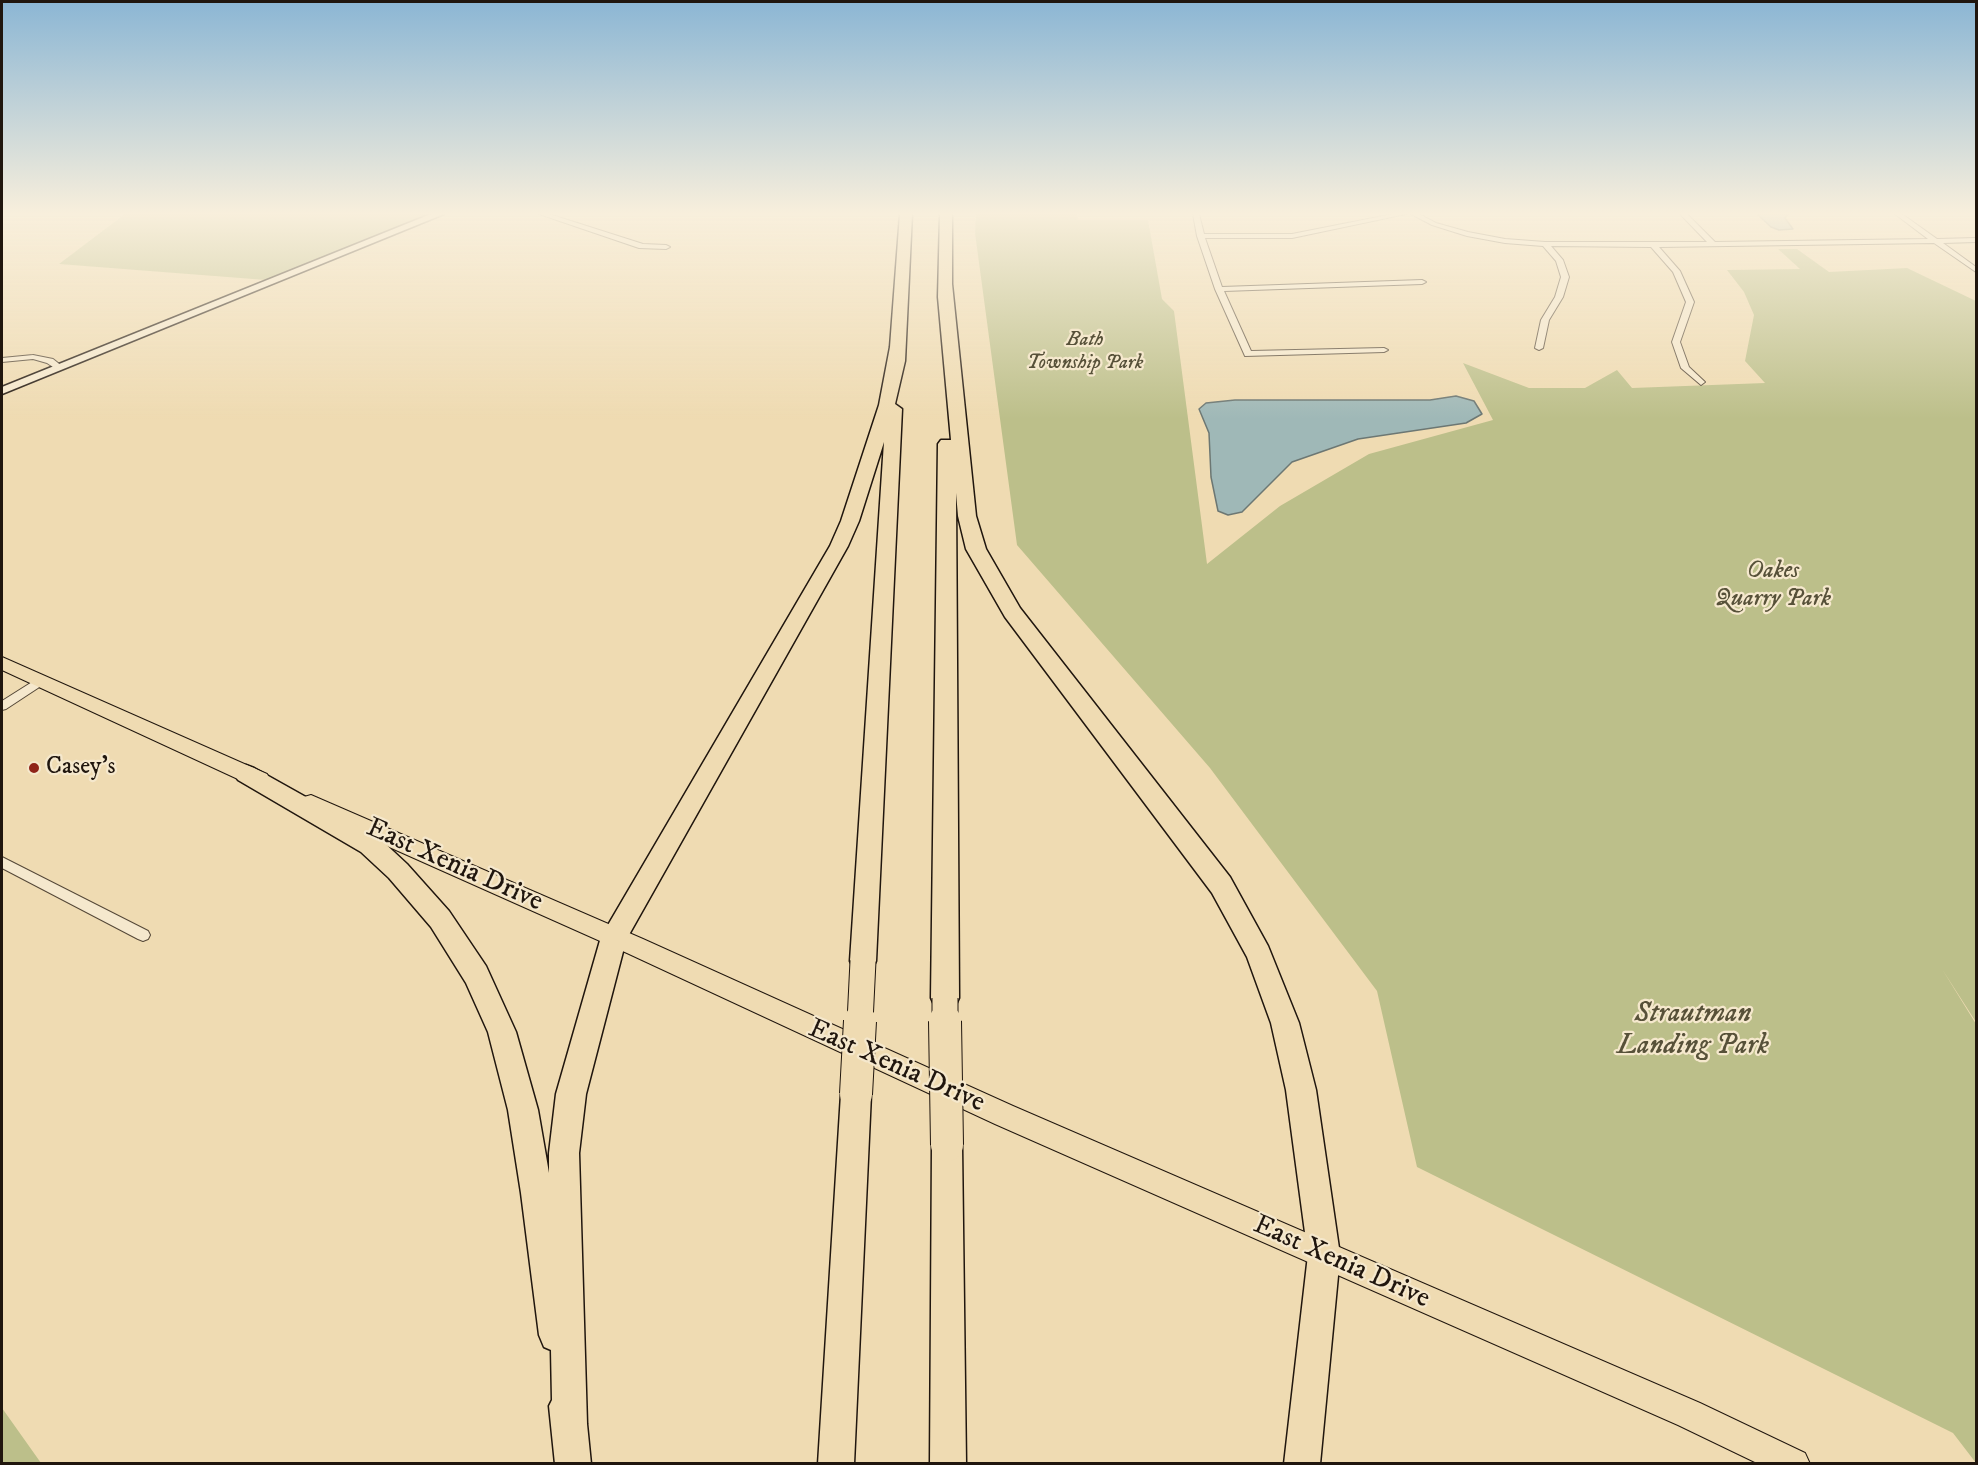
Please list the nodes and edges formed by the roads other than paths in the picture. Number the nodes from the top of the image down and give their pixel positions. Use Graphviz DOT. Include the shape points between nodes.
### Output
graph roads {
  1 [pos="269,282"];
  2 [pos="902,282"];
  3 [pos="945,282"];
  4 [pos="1217,282"];
  5 [pos="1411,282"];
  6 [pos="1563,282"];
  7 [pos="1681,282"];
  8 [pos="1219,289"];
  9 [pos="898,346"];
  10 [pos="1539,348"];
  11 [pos="1384,350"];
  12 [pos="2,360"];
  13 [pos="59,367"];
  14 [pos="1701,382"];
  15 [pos="2,391"];
  16 [pos="2,663"];
  17 [pos="40,681"];
  18 [pos="2,706"];
  19 [pos="246,774"];
  20 [pos="2,862"];
  21 [pos="143,935"];
  22 [pos="614,937"];
  23 [pos="1323,1255"];
  24 [pos="570,1421"];
  25 [pos="573,1464"];
  26 [pos="836,1464"];
  27 [pos="948,1464"];
  28 [pos="1302,1464"];
  29 [pos="1794,1464"];
  1 -- 13 [label="main road"];
  2 -- 9 [label="highway"];
  3 -- 23 [label="highway" via="967,516 975,549 1012,612 1221,885 1259,954 1295,1061"];
  3 -- 27 [label="highway, bridge"];
  4 -- 8 [label="street"];
  5 -- 8 [label="street"];
  6 -- 10 [label="street" via="1545,320"];
  7 -- 14 [label="street" via="1690,302 1676,342 1685,368"];
  8 -- 11 [label="street" via="1248,354"];
  9 -- 22 [label="highway" via="887,405 839,546"];
  9 -- 26 [label="highway, bridge"];
  12 -- 13 [label="street" via="33,357"];
  13 -- 15 [label="main road"];
  16 -- 17 [label="main road, East Xenia Drive"];
  17 -- 18 [label="street"];
  17 -- 19 [label="main road, East Xenia Drive"];
  19 -- 22 [label="main road, East Xenia Drive"];
  19 -- 24 [label="highway" via="369,845 398,871 459,946 490,1002 523,1110"];
  20 -- 21 [label="street"];
  22 -- 23 [label="main road, East Xenia Drive"];
  22 -- 24 [label="highway" via="584,1040 566,1131"];
  23 -- 28 [label="highway"];
  23 -- 29 [label="main road, East Xenia Drive"];
  24 -- 25 [label="highway"];
}
